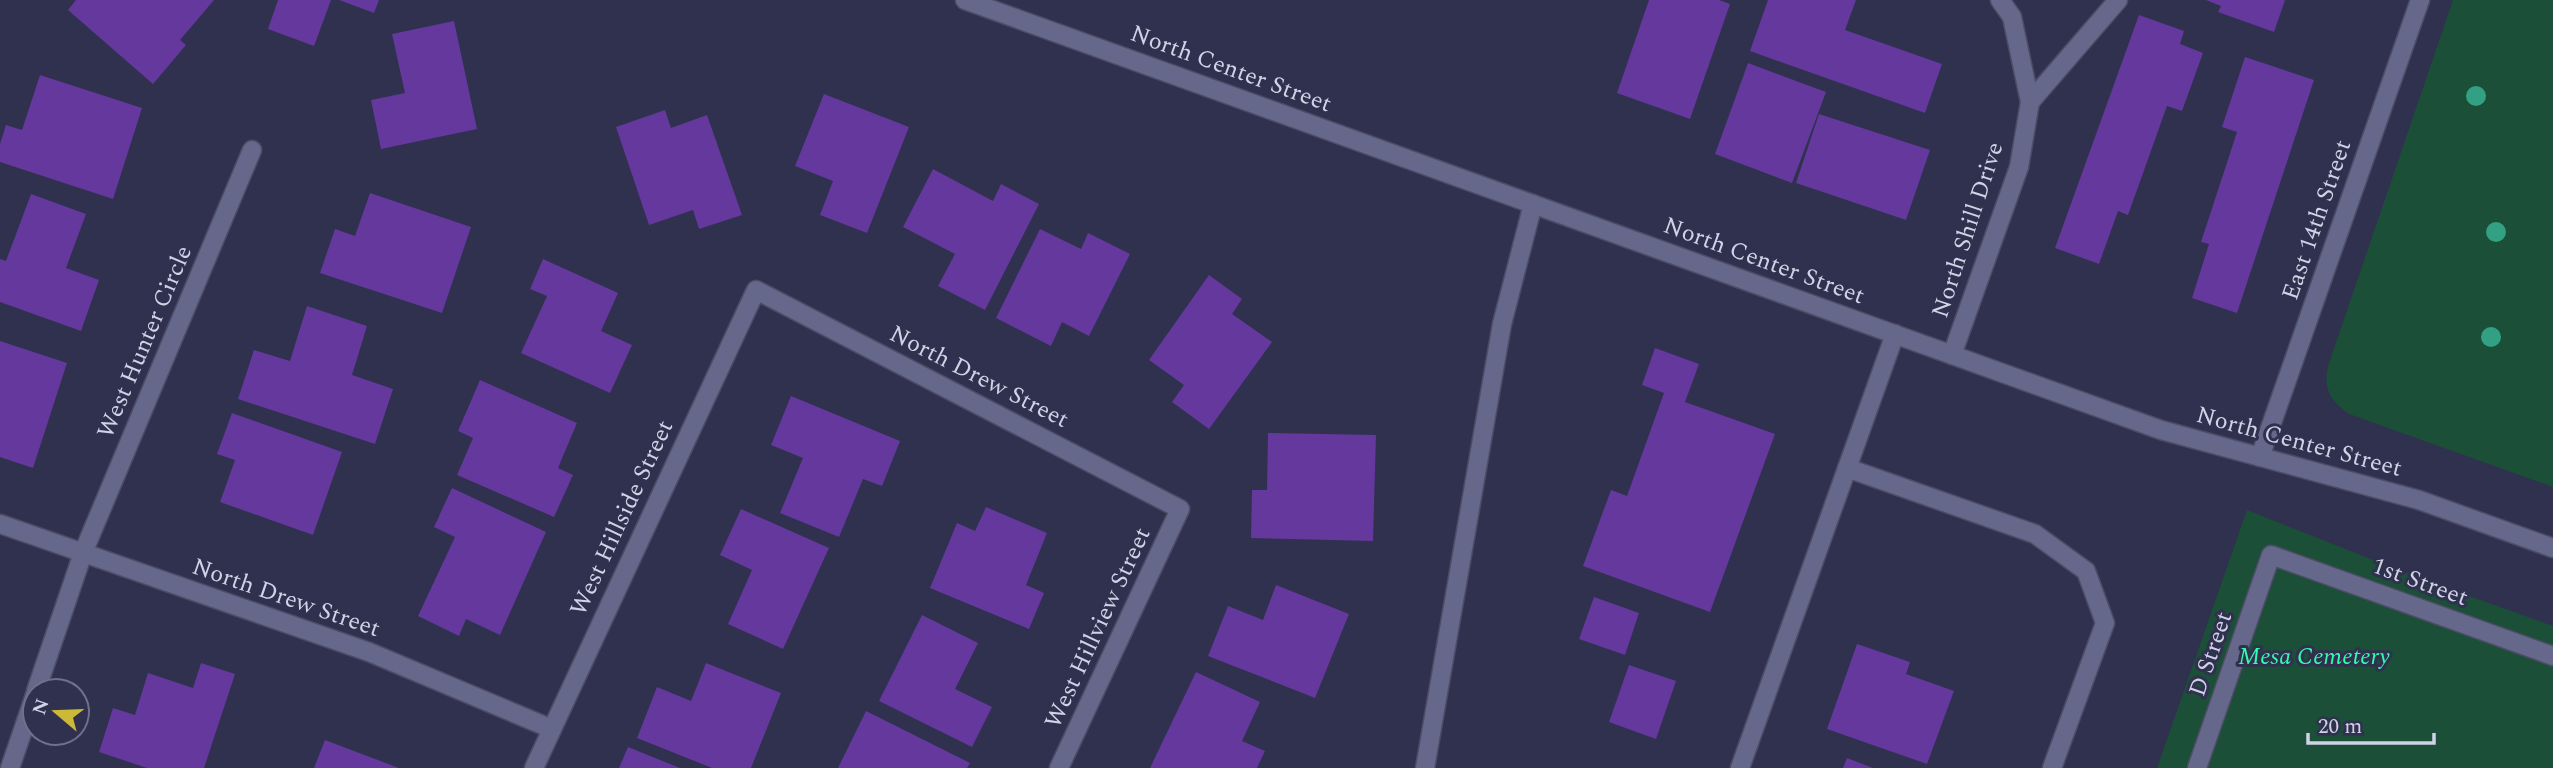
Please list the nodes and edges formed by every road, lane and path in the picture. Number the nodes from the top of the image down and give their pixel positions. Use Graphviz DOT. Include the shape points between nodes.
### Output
graph roads {
  1 [pos="965,0"];
  2 [pos="2000,0"];
  3 [pos="2118,0"];
  4 [pos="2420,0"];
  5 [pos="2030,102"];
  6 [pos="252,150"];
  7 [pos="1533,204"];
  8 [pos="756,289"];
  9 [pos="1895,334"];
  10 [pos="1952,355"];
  11 [pos="2260,457"];
  12 [pos="1847,468"];
  13 [pos="1180,509"];
  14 [pos="0,524"];
  15 [pos="2553,548"];
  16 [pos="83,553"];
  17 [pos="2271,555"];
  18 [pos="2553,656"];
  19 [pos="41,677"];
  20 [pos="552,729"];
  21 [pos="21,736"];
  22 [pos="10,768"];
  23 [pos="534,768"];
  24 [pos="1059,768"];
  25 [pos="1425,768"];
  26 [pos="1740,768"];
  27 [pos="2052,768"];
  28 [pos="2197,768"];
  1 -- 7 [label="street, North Center Street"];
  2 -- 5 [label="street, North Shill Drive" via="2012,17"];
  3 -- 5 [label="street"];
  4 -- 11 [label="street, East 14th Street"];
  5 -- 10 [label="street, North Shill Drive" via="2020,167"];
  6 -- 16 [label="street, West Hunter Circle"];
  7 -- 9 [label="street, North Center Street"];
  7 -- 25 [label="street" via="1502,324"];
  8 -- 13 [label="street, North Drew Street"];
  8 -- 20 [label="street, West Hillside Street"];
  9 -- 10 [label="street, North Center Street"];
  9 -- 12 [label="street"];
  10 -- 11 [label="street, North Center Street" via="2161,430"];
  11 -- 15 [label="street, North Center Street" via="2419,500"];
  12 -- 26 [label="street"];
  12 -- 27 [label="street" via="2035,534 2086,571 2105,623"];
  13 -- 24 [label="street, West Hillview Street"];
  14 -- 16 [label="street, North Drew Street"];
  16 -- 19 [label="street, West Hunter Circle"];
  16 -- 20 [label="street, North Drew Street" via="369,652"];
  17 -- 18 [label="street, 1st Street"];
  17 -- 28 [label="street, D Street"];
  20 -- 23 [label="street, West Hillside Street"];
  21 -- 22 [label="street, West Hunter Circle"];
}
